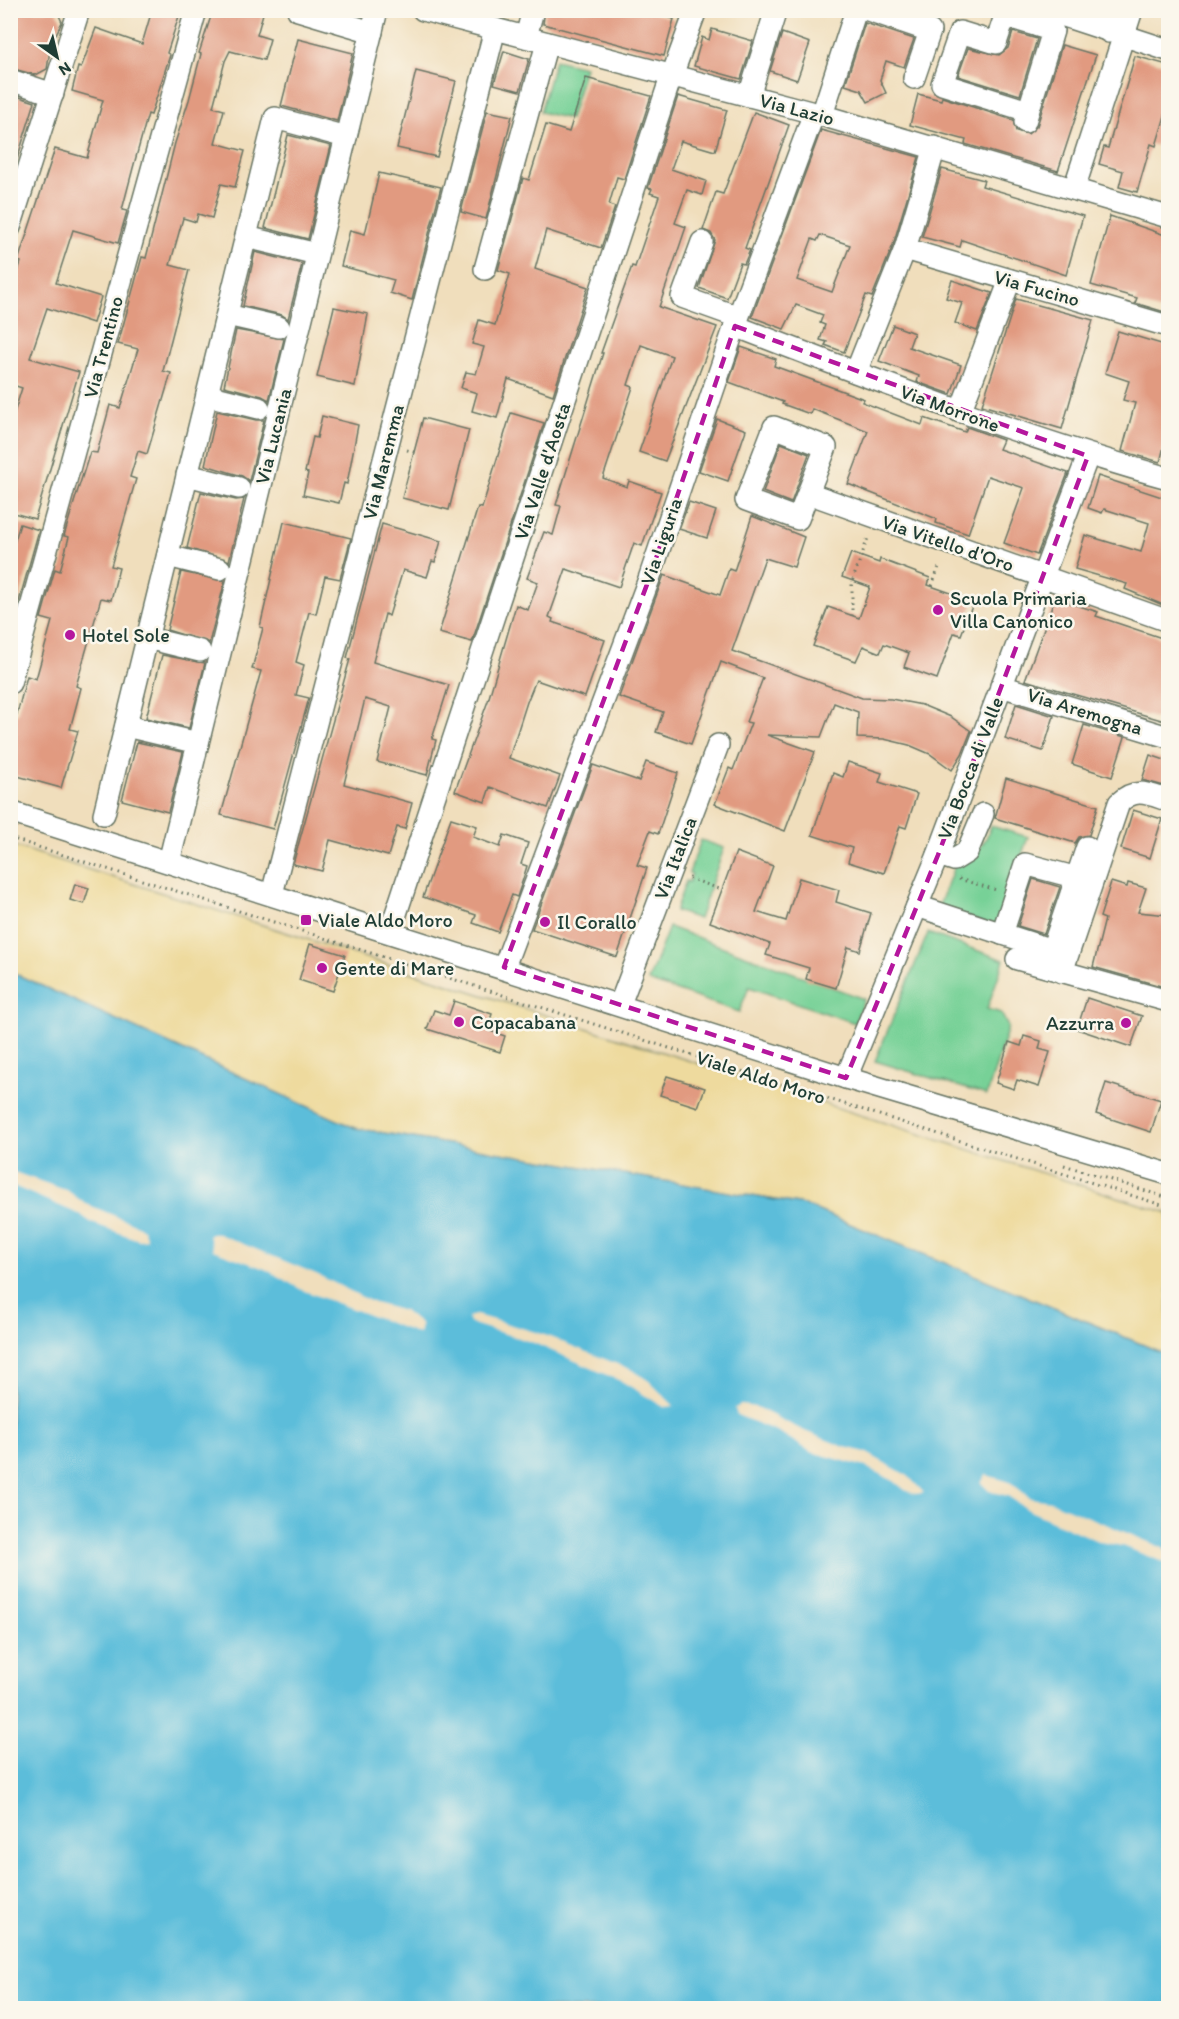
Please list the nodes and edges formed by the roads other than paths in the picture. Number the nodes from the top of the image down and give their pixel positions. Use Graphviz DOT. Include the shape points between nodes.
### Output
graph roads {
  1 [pos="80,10"];
  2 [pos="196,10"];
  3 [pos="298,10"];
  4 [pos="377,10"];
  5 [pos="423,10"];
  6 [pos="533,10"];
  7 [pos="696,10"];
  8 [pos="776,10"];
  9 [pos="856,10"];
  10 [pos="868,10"];
  11 [pos="1115,10"];
  12 [pos="1132,10"];
  13 [pos="1006,13"];
  14 [pos="470,16"];
  15 [pos="1042,16"];
  16 [pos="495,29"];
  17 [pos="372,32"];
  18 [pos="1117,34"];
  19 [pos="526,37"];
  20 [pos="547,43"];
  21 [pos="1168,50"];
  22 [pos="673,76"];
  23 [pos="914,78"];
  24 [pos="10,81"];
  25 [pos="53,94"];
  26 [pos="749,96"];
  27 [pos="818,114"];
  28 [pos="346,136"];
  29 [pos="935,147"];
  30 [pos="1074,189"];
  31 [pos="1168,217"];
  32 [pos="10,227"];
  33 [pos="246,237"];
  34 [pos="702,242"];
  35 [pos="905,249"];
  36 [pos="317,254"];
  37 [pos="485,269"];
  38 [pos="1010,280"];
  39 [pos="227,315"];
  40 [pos="736,322"];
  41 [pos="1168,326"];
  42 [pos="279,327"];
  43 [pos="856,372"];
  44 [pos="207,395"];
  45 [pos="259,408"];
  46 [pos="960,412"];
  47 [pos="1088,456"];
  48 [pos="187,475"];
  49 [pos="1168,478"];
  50 [pos="239,488"];
  51 [pos="808,493"];
  52 [pos="168,556"];
  53 [pos="220,569"];
  54 [pos="1042,576"];
  55 [pos="1168,621"];
  56 [pos="147,638"];
  57 [pos="200,651"];
  58 [pos="10,683"];
  59 [pos="1001,686"];
  60 [pos="126,726"];
  61 [pos="1168,737"];
  62 [pos="198,743"];
  63 [pos="718,745"];
  64 [pos="1164,799"];
  65 [pos="10,812"];
  66 [pos="104,814"];
  67 [pos="983,814"];
  68 [pos="1087,847"];
  69 [pos="169,862"];
  70 [pos="934,863"];
  71 [pos="1070,876"];
  72 [pos="272,894"];
  73 [pos="916,906"];
  74 [pos="390,932"];
  75 [pos="1002,934"];
  76 [pos="1017,959"];
  77 [pos="504,967"];
  78 [pos="1062,972"];
  79 [pos="1168,1001"];
  80 [pos="620,1004"];
  81 [pos="846,1078"];
  82 [pos="1167,1170"];
  1 -- 25 [label="street"];
  2 -- 58 [label="street, Via Trentino"];
  3 -- 17 [label="street"];
  4 -- 17 [label="street, Via Lucania"];
  5 -- 14 [label="street, Via Lazio"];
  6 -- 19 [label="street"];
  7 -- 22 [label="street, Via Valle d'Aosta"];
  8 -- 26 [label="street"];
  9 -- 27 [label="street, Via Liguria"];
  10 -- 23 [label="street" via="930,31"];
  11 -- 18 [label="street"];
  12 -- 18 [label="street"];
  13 -- 15 [label="street"];
  13 -- 15 [label="street" via="996,43 960,32 942,84 1026,117 1053,31"];
  14 -- 16 [label="street, Via Lazio"];
  15 -- 18 [label="street"];
  16 -- 19 [label="street, Via Lazio"];
  16 -- 72 [label="street, Via Maremma"];
  17 -- 28 [label="street, Via Lucania"];
  18 -- 21 [label="street"];
  18 -- 30 [label="street"];
  19 -- 20 [label="street, Via Lazio"];
  20 -- 22 [label="street, Via Lazio"];
  20 -- 37 [label="street"];
  22 -- 26 [label="street, Via Lazio"];
  22 -- 74 [label="street, Via Valle d'Aosta"];
  24 -- 25 [label="street"];
  25 -- 32 [label="street"];
  26 -- 27 [label="street, Via Lazio"];
  27 -- 29 [label="street, Via Lazio"];
  27 -- 40 [label="street, Via Liguria"];
  28 -- 33 [label="street" via="275,118"];
  28 -- 36 [label="street, Via Lucania"];
  29 -- 30 [label="street, Via Lazio"];
  29 -- 35 [label="street"];
  30 -- 31 [label="street, Via Lazio"];
  33 -- 36 [label="street"];
  33 -- 39 [label="street"];
  34 -- 40 [label="street, Via Morrone" via="682,297"];
  35 -- 38 [label="street, Via Fucino"];
  35 -- 43 [label="street"];
  36 -- 62 [label="street, Via Lucania"];
  38 -- 41 [label="street, Via Fucino"];
  38 -- 46 [label="street"];
  39 -- 42 [label="street"];
  39 -- 44 [label="street"];
  40 -- 43 [label="street, Via Morrone"];
  40 -- 77 [label="street, Via Liguria" via="649,579"];
  43 -- 46 [label="street, Via Morrone"];
  44 -- 45 [label="street"];
  44 -- 48 [label="street"];
  46 -- 47 [label="street, Via Morrone"];
  47 -- 49 [label="street, Via Morrone"];
  47 -- 54 [label="street, Via Bocca di Valle"];
  48 -- 50 [label="street"];
  48 -- 52 [label="street"];
  51 -- 51 [label="street" via="826,447 774,427 746,500 798,519"];
  51 -- 54 [label="street, Via Vitello d'Oro"];
  52 -- 53 [label="street"];
  52 -- 56 [label="street"];
  54 -- 55 [label="street, Via Vitello d'Oro"];
  54 -- 59 [label="street, Via Bocca di Valle"];
  56 -- 57 [label="street"];
  56 -- 60 [label="street"];
  59 -- 61 [label="street, Via Aremogna"];
  59 -- 70 [label="street, Via Bocca di Valle"];
  60 -- 62 [label="street"];
  60 -- 66 [label="street"];
  62 -- 69 [label="street, Via Lucania"];
  63 -- 80 [label="street, Via Italica"];
  64 -- 78 [label="street" via="1138,792 1119,803"];
  65 -- 69 [label="street, Viale Aldo Moro"];
  67 -- 70 [label="street" via="967,852 954,860"];
  68 -- 75 [label="street" via="1052,950"];
  69 -- 72 [label="street, Viale Aldo Moro"];
  70 -- 73 [label="street, Via Bocca di Valle"];
  71 -- 75 [label="street" via="1025,864"];
  72 -- 74 [label="street, Viale Aldo Moro"];
  73 -- 75 [label="street"];
  73 -- 81 [label="street, Via Bocca di Valle"];
  74 -- 77 [label="street, Viale Aldo Moro"];
  76 -- 78 [label="street"];
  77 -- 80 [label="street, Viale Aldo Moro"];
  78 -- 79 [label="street"];
  80 -- 81 [label="street, Viale Aldo Moro"];
  81 -- 82 [label="street, Viale Aldo Moro"];
}
